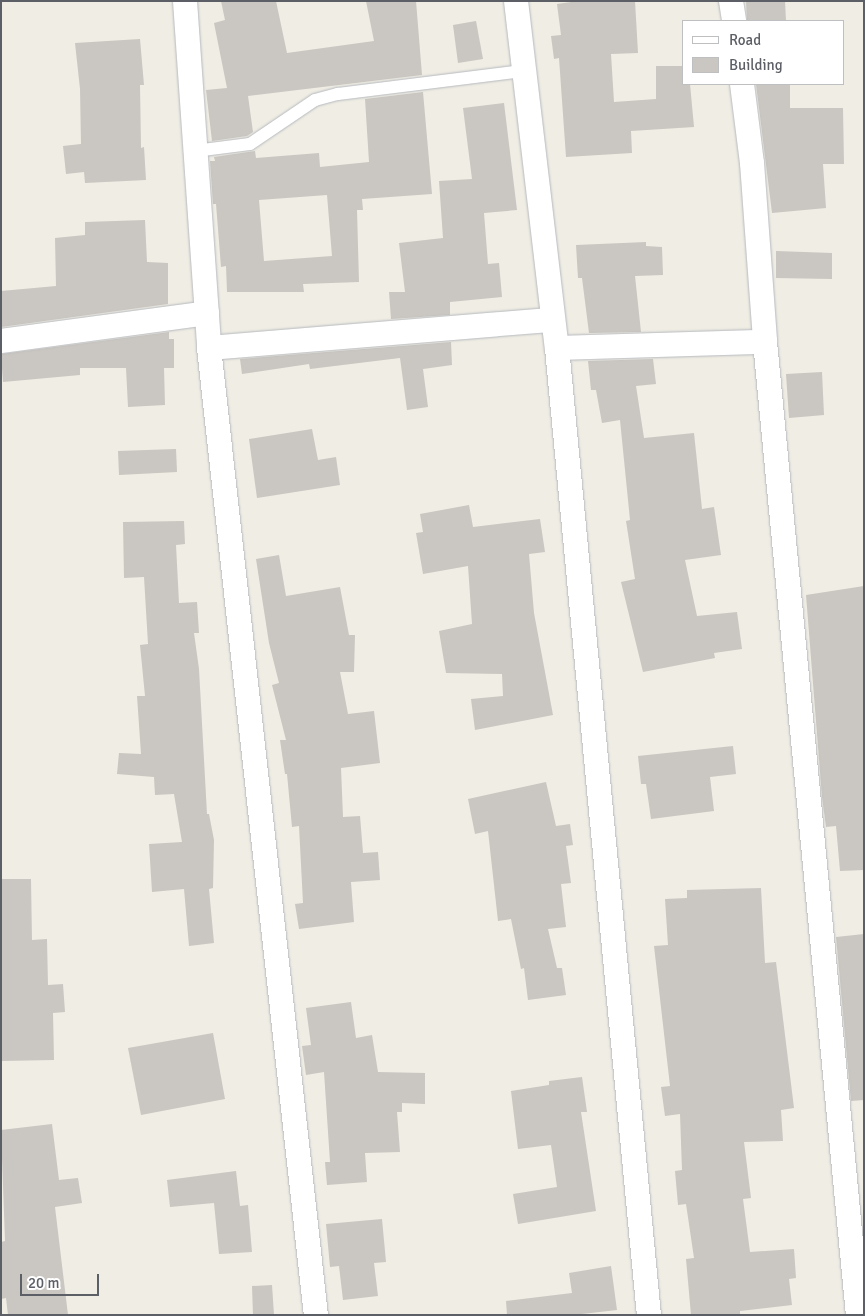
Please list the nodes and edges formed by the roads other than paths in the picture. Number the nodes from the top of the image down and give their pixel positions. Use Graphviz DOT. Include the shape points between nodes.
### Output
graph roads {
  1 [pos="185,1"];
  2 [pos="516,1"];
  3 [pos="732,1"];
  4 [pos="734,20"];
  5 [pos="523,71"];
  6 [pos="742,85"];
  7 [pos="195,151"];
  8 [pos="207,312"];
  9 [pos="553,320"];
  10 [pos="1,341"];
  11 [pos="765,342"];
  12 [pos="209,348"];
  13 [pos="557,348"];
  14 [pos="316,1315"];
  15 [pos="649,1315"];
  16 [pos="858,1315"];
  1 -- 7 [label="street"];
  2 -- 5 [label="street"];
  3 -- 4 [label="street"];
  5 -- 7 [label="lane" via="338,94 316,100 250,144"];
  5 -- 9 [label="street"];
  6 -- 11 [label="street" via="752,163"];
  7 -- 8 [label="street"];
  8 -- 10 [label="street"];
  8 -- 12 [label="street"];
  9 -- 12 [label="street"];
  9 -- 13 [label="street"];
  11 -- 13 [label="street"];
  11 -- 16 [label="street"];
  12 -- 14 [label="street"];
  13 -- 15 [label="street"];
}
